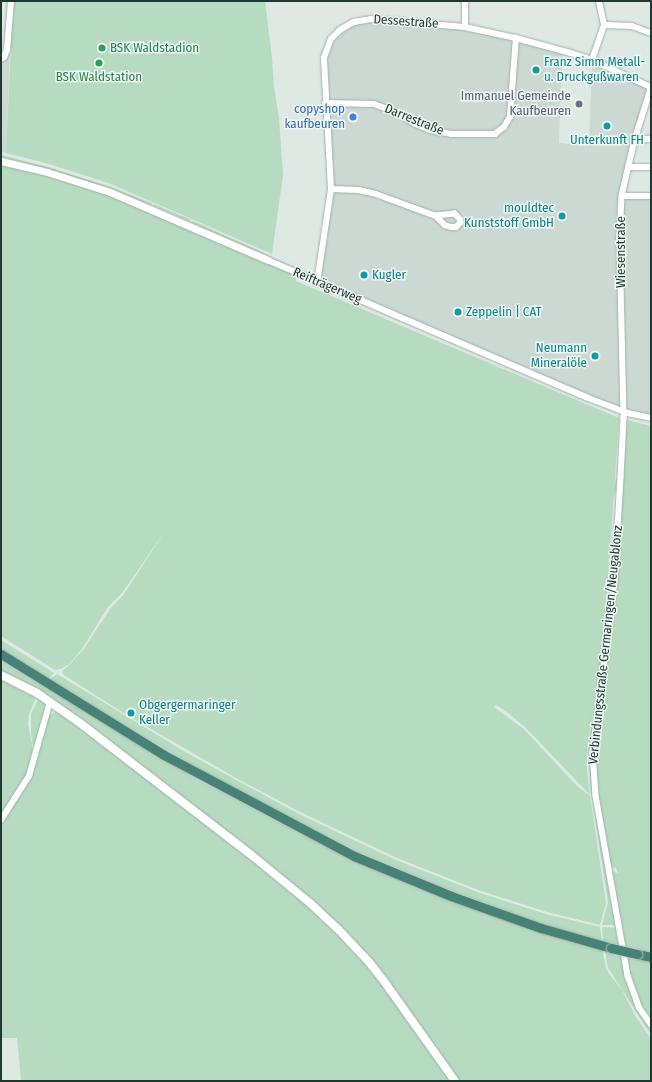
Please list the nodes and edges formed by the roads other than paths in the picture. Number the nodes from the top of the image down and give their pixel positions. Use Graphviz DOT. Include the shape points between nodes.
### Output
graph roads {
  1 [pos="11,1"];
  2 [pos="465,1"];
  3 [pos="600,1"];
  4 [pos="604,24"];
  5 [pos="465,27"];
  6 [pos="651,33"];
  7 [pos="516,38"];
  8 [pos="1,59"];
  9 [pos="592,60"];
  10 [pos="651,88"];
  11 [pos="325,103"];
  12 [pos="644,110"];
  13 [pos="651,110"];
  14 [pos="651,139"];
  15 [pos="635,140"];
  16 [pos="1,161"];
  17 [pos="628,167"];
  18 [pos="651,167"];
  19 [pos="331,189"];
  20 [pos="622,196"];
  21 [pos="651,196"];
  22 [pos="436,216"];
  23 [pos="268,260"];
  24 [pos="317,283"];
  25 [pos="624,412"];
  26 [pos="624,418"];
  27 [pos="651,418"];
  28 [pos="1,654"];
  29 [pos="1,675"];
  30 [pos="50,702"];
  31 [pos="1,820"];
  32 [pos="651,957"];
  33 [pos="651,1024"];
  34 [pos="455,1081"];
  1 -- 8 [label="street" via="7,50"];
  2 -- 5 [label="street"];
  3 -- 4 [label="street"];
  4 -- 6 [label="street" via="632,26"];
  4 -- 9 [label="street"];
  5 -- 7 [label="street, Dessestraße"];
  5 -- 11 [label="street, Dessestraße" via="371,19 354,22 340,30 327,47 324,58"];
  7 -- 9 [label="street, Dessestraße"];
  7 -- 11 [label="street, Darrestraße" via="510,117 504,127 495,134 451,134 431,130 374,104"];
  9 -- 10 [label="street, Dessestraße"];
  10 -- 12 [label="street, Wiesenstraße"];
  11 -- 19 [label="street, Dessestraße"];
  12 -- 13 [label="street"];
  12 -- 15 [label="street, Wiesenstraße"];
  14 -- 15 [label="street"];
  15 -- 17 [label="street, Wiesenstraße"];
  16 -- 23 [label="street, Reifträgerweg" via="47,172 110,192"];
  17 -- 18 [label="street"];
  17 -- 20 [label="street, Wiesenstraße"];
  19 -- 22 [label="street" via="365,191"];
  19 -- 24 [label="street, Dessestraße"];
  20 -- 21 [label="street"];
  20 -- 25 [label="street, Wiesenstraße" via="620,239"];
  23 -- 24 [label="street, Reifträgerweg"];
  24 -- 25 [label="street, Reifträgerweg"];
  25 -- 26 [label="street, Wiesenstraße"];
  25 -- 27 [label="street, Reifträgerweg"];
  26 -- 33 [label="street, Verbindungsstraße Germaringen/Neugablonz" via="614,588 593,752 596,796 632,988 639,1007"];
  28 -- 32 [label="highway, bridge" via="164,755 354,856 541,928"];
  29 -- 30 [label="main road" via="27,687"];
  30 -- 31 [label="street" via="29,776"];
  30 -- 34 [label="main road" via="260,862 327,918 386,984"];
}
